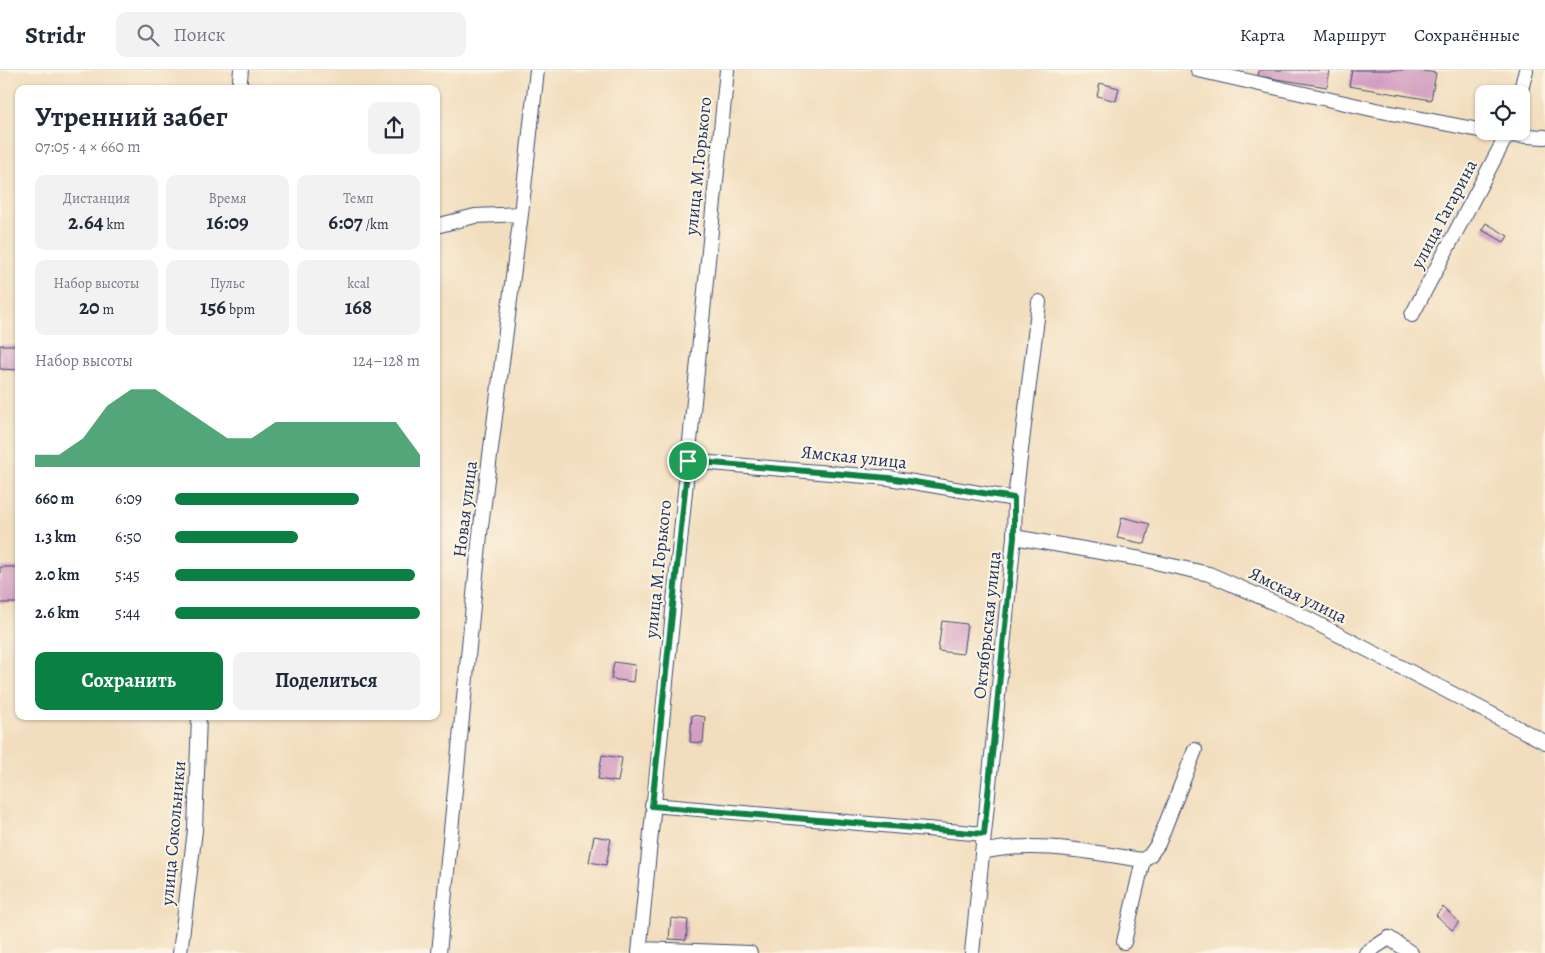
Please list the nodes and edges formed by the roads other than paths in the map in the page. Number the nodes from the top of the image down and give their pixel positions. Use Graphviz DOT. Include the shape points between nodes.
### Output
graph roads {
  1 [pos="241,70"];
  2 [pos="537,70"];
  3 [pos="1198,70"];
  4 [pos="1526,70"];
  5 [pos="726,71"];
  6 [pos="1230,73"];
  7 [pos="239,85"];
  8 [pos="1522,85"];
  9 [pos="1475,129"];
  10 [pos="1530,135"];
  11 [pos="1545,136"];
  12 [pos="1505,140"];
  13 [pos="521,214"];
  14 [pos="440,225"];
  15 [pos="1039,302"];
  16 [pos="1412,315"];
  17 [pos="688,461"];
  18 [pos="1014,498"];
  19 [pos="1014,537"];
  20 [pos="199,720"];
  21 [pos="1545,742"];
  22 [pos="1195,750"];
  23 [pos="652,806"];
  24 [pos="984,834"];
  25 [pos="982,852"];
  26 [pos="1143,860"];
  27 [pos="1124,942"];
  28 [pos="639,951"];
  29 [pos="180,953"];
  30 [pos="439,953"];
  31 [pos="750,953"];
  32 [pos="972,953"];
  33 [pos="1366,953"];
  34 [pos="1411,953"];
  1 -- 7 [label="street"];
  2 -- 13 [label="street, Новая улица"];
  3 -- 6 [label="street"];
  4 -- 8 [label="street"];
  5 -- 17 [label="street, улица М.Горького"];
  6 -- 9 [label="street" via="1376,110"];
  10 -- 11 [label="street"];
  12 -- 16 [label="street, улица Гагарина"];
  13 -- 14 [label="street" via="475,216"];
  13 -- 30 [label="street, Новая улица" via="480,534"];
  15 -- 18 [label="street, Октябрьская улица"];
  17 -- 18 [label="street, Ямская улица" via="889,478"];
  17 -- 23 [label="street, улица М.Горького"];
  18 -- 19 [label="street, Октябрьская улица"];
  19 -- 21 [label="street, Ямская улица" via="1209,574 1293,611"];
  19 -- 24 [label="street, Октябрьская улица"];
  20 -- 29 [label="street, улица Сокольники" via="195,830"];
  22 -- 26 [label="street" via="1158,844"];
  23 -- 24 [label="street"];
  23 -- 28 [label="street, улица М.Горького"];
  24 -- 25 [label="street, Октябрьская улица"];
  25 -- 26 [label="street" via="1033,846"];
  25 -- 32 [label="street, Октябрьская улица"];
  26 -- 27 [label="street"];
  28 -- 31 [label="street"];
  33 -- 34 [label="street" via="1389,938"];
}
